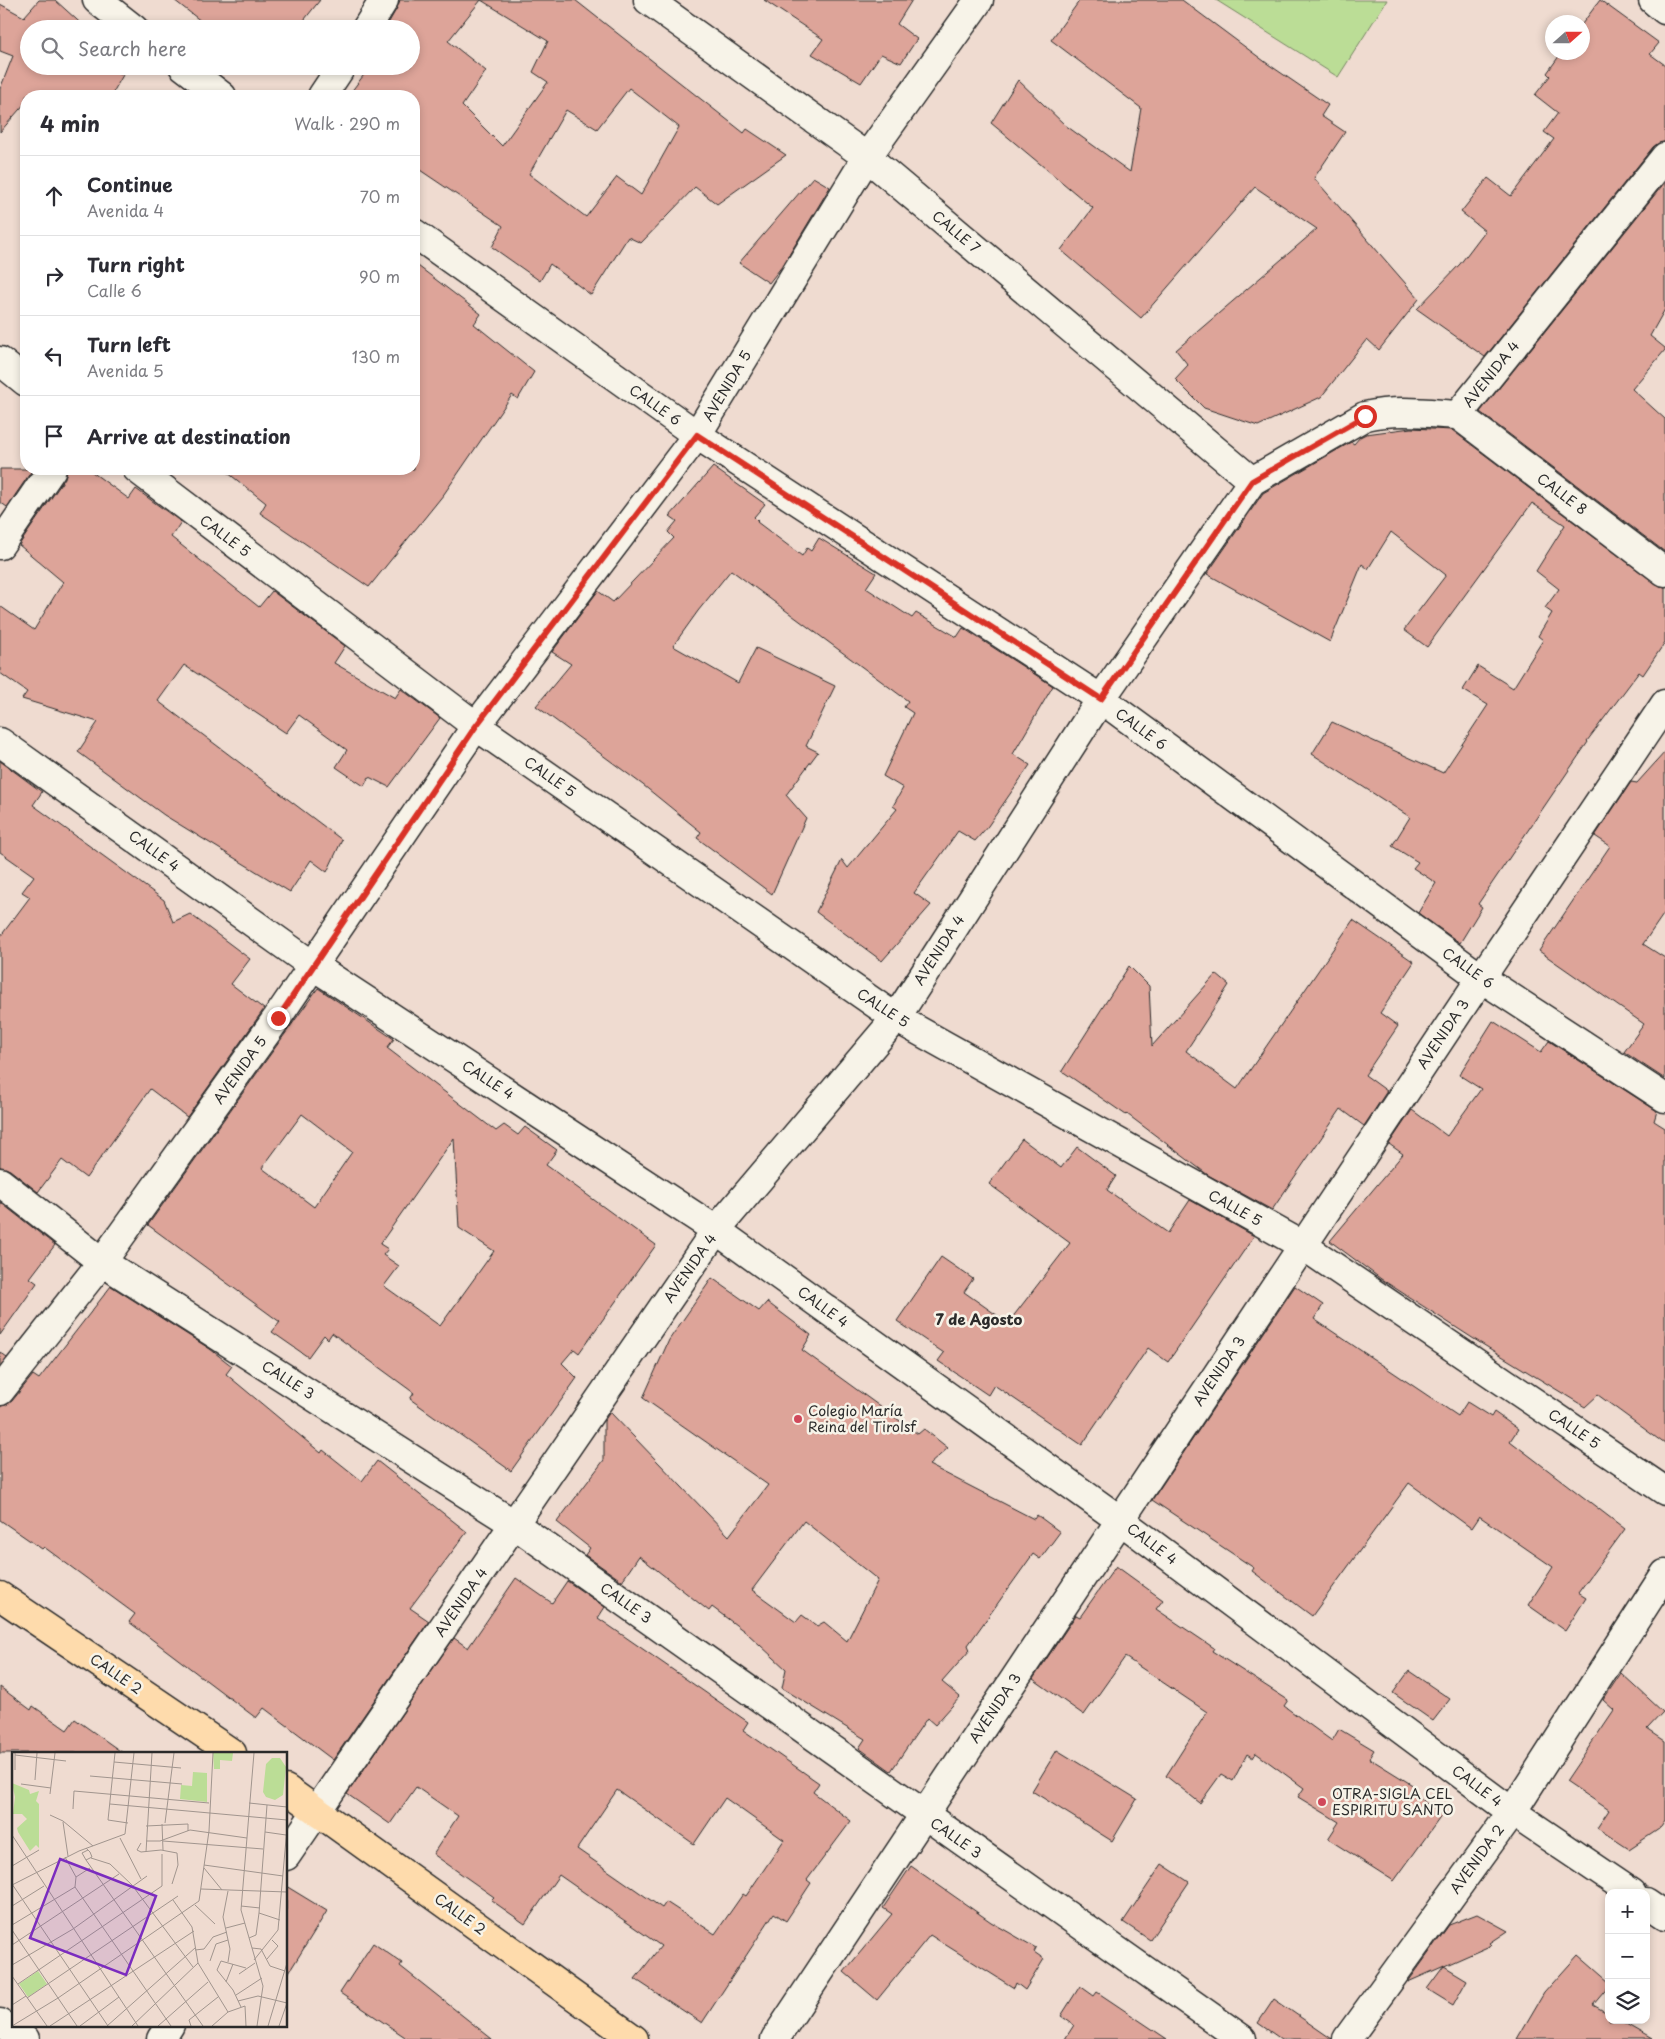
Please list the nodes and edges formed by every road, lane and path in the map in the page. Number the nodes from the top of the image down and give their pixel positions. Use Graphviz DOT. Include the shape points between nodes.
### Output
graph roads {
  1 [pos="384,0"];
  2 [pos="648,0"];
  3 [pos="979,0"];
  4 [pos="1653,0"];
  5 [pos="102,2"];
  6 [pos="1665,10"];
  7 [pos="123,20"];
  8 [pos="372,20"];
  9 [pos="195,75"];
  10 [pos="336,75"];
  11 [pos="214,90"];
  12 [pos="326,90"];
  13 [pos="867,157"];
  14 [pos="1665,157"];
  15 [pos="420,237"];
  16 [pos="0,361"];
  17 [pos="20,377"];
  18 [pos="1458,415"];
  19 [pos="697,435"];
  20 [pos="48,475"];
  21 [pos="145,475"];
  22 [pos="1252,481"];
  23 [pos="0,545"];
  24 [pos="1665,572"];
  25 [pos="1101,699"];
  26 [pos="1665,704"];
  27 [pos="476,726"];
  28 [pos="0,742"];
  29 [pos="312,965"];
  30 [pos="1481,978"];
  31 [pos="896,1018"];
  32 [pos="1665,1098"];
  33 [pos="0,1182"];
  34 [pos="716,1230"];
  35 [pos="1302,1245"];
  36 [pos="102,1262"];
  37 [pos="0,1391"];
  38 [pos="1665,1491"];
  39 [pos="1120,1520"];
  40 [pos="514,1524"];
  41 [pos="1665,1574"];
  42 [pos="0,1596"];
  43 [pos="231,1752"];
  44 [pos="288,1790"];
  45 [pos="318,1810"];
  46 [pos="1512,1812"];
  47 [pos="924,1815"];
  48 [pos="288,1853"];
  49 [pos="1626,1889"];
  50 [pos="1650,1905"];
  51 [pos="1665,1915"];
  52 [pos="0,2023"];
  53 [pos="169,2026"];
  54 [pos="25,2039"];
  55 [pos="160,2039"];
  56 [pos="634,2039"];
  57 [pos="775,2039"];
  58 [pos="1242,2039"];
  59 [pos="1347,2039"];
  1 -- 8 [label="street"];
  2 -- 13 [label="street, CALLE 7"];
  3 -- 13 [label="street, AVENIDA 5"];
  4 -- 6 [label="street"];
  5 -- 7 [label="street"];
  9 -- 11 [label="street"];
  10 -- 12 [label="street"];
  13 -- 19 [label="street, AVENIDA 5"];
  13 -- 22 [label="street, CALLE 7"];
  14 -- 18 [label="street, AVENIDA 4"];
  15 -- 19 [label="street, CALLE 6"];
  16 -- 17 [label="street"];
  18 -- 22 [label="street, AVENIDA 4" via="1403,411 1365,416"];
  18 -- 24 [label="street, CALLE 8"];
  19 -- 25 [label="street, CALLE 6"];
  19 -- 27 [label="street, AVENIDA 5"];
  20 -- 23 [label="street"];
  21 -- 27 [label="street, CALLE 5"];
  22 -- 25 [label="street, AVENIDA 4"];
  25 -- 30 [label="street, CALLE 6"];
  25 -- 31 [label="street, AVENIDA 4"];
  26 -- 30 [label="street, AVENIDA 3"];
  27 -- 29 [label="street, AVENIDA 5"];
  27 -- 31 [label="street, CALLE 5"];
  28 -- 29 [label="street, CALLE 4"];
  29 -- 34 [label="street, CALLE 4"];
  29 -- 36 [label="street, AVENIDA 5" via="278,1018"];
  30 -- 32 [label="street, CALLE 6"];
  30 -- 35 [label="street, AVENIDA 3"];
  31 -- 34 [label="street, AVENIDA 4"];
  31 -- 35 [label="street, CALLE 5"];
  33 -- 36 [label="street, CALLE 3"];
  34 -- 39 [label="street, CALLE 4"];
  34 -- 40 [label="street, AVENIDA 4"];
  35 -- 38 [label="street, CALLE 5"];
  35 -- 39 [label="street, AVENIDA 3"];
  36 -- 37 [label="street, AVENIDA 5"];
  36 -- 40 [label="street, CALLE 3"];
  39 -- 46 [label="street, CALLE 4"];
  39 -- 47 [label="street, AVENIDA 3"];
  40 -- 45 [label="street, AVENIDA 4"];
  40 -- 47 [label="street, CALLE 3"];
  41 -- 46 [label="street, AVENIDA 2"];
  42 -- 43 [label="main road, CALLE 2"];
  44 -- 45 [label="main road, CALLE 2"];
  45 -- 48 [label="street, AVENIDA 4"];
  45 -- 56 [label="main road, CALLE 2"];
  46 -- 49 [label="street, CALLE 4"];
  46 -- 59 [label="street, AVENIDA 2"];
  47 -- 57 [label="street, AVENIDA 3"];
  47 -- 58 [label="street, CALLE 3"];
  50 -- 51 [label="street"];
  52 -- 54 [label="street"];
  53 -- 55 [label="street"];
}
